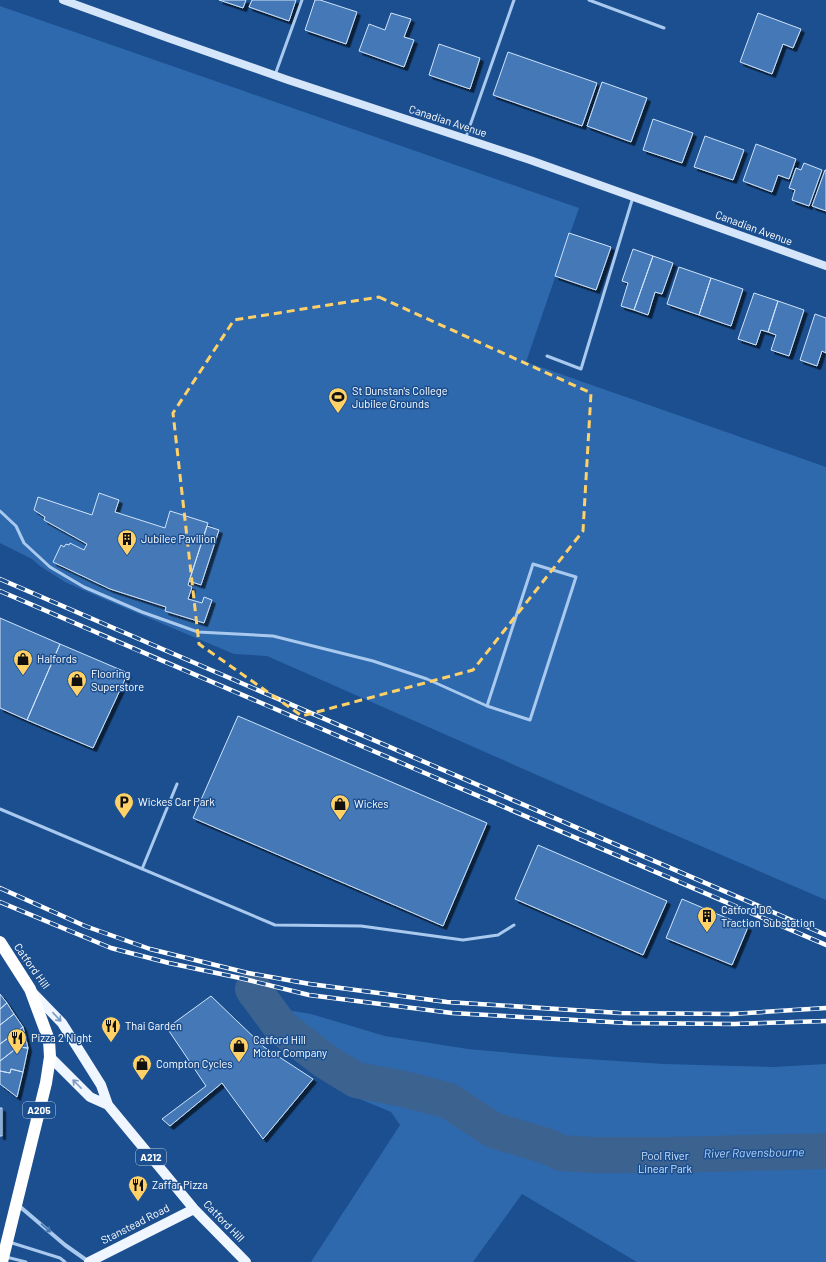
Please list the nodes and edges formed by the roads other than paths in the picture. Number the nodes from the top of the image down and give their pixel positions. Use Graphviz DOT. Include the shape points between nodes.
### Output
graph roads {
  1 [pos="63,0"];
  2 [pos="302,0"];
  3 [pos="514,0"];
  4 [pos="589,0"];
  5 [pos="664,28"];
  6 [pos="275,75"];
  7 [pos="466,139"];
  8 [pos="633,197"];
  9 [pos="826,266"];
  10 [pos="547,356"];
  11 [pos="0,511"];
  12 [pos="487,706"];
  13 [pos="177,784"];
  14 [pos="0,809"];
  15 [pos="142,869"];
  16 [pos="514,925"];
  17 [pos="0,942"];
  18 [pos="30,989"];
  19 [pos="50,1057"];
  20 [pos="108,1105"];
  21 [pos="16,1203"];
  22 [pos="194,1209"];
  23 [pos="6,1241"];
  24 [pos="2,1259"];
  25 [pos="26,1262"];
  26 [pos="66,1262"];
  27 [pos="89,1262"];
  28 [pos="246,1262"];
  1 -- 6 [label="street, Canadian Avenue"];
  2 -- 6 [label="lane"];
  3 -- 7 [label="lane"];
  4 -- 5 [label="lane"];
  6 -- 7 [label="street, Canadian Avenue"];
  7 -- 8 [label="street, Canadian Avenue"];
  8 -- 9 [label="street, Canadian Avenue"];
  8 -- 10 [label="lane" via="581,369"];
  11 -- 12 [label="lane" via="16,526 24,543 50,567 84,587 142,612 198,632 273,636 373,661 427,679"];
  12 -- 12 [label="lane" via="530,720 576,578 533,564"];
  13 -- 15 [label="lane"];
  14 -- 15 [label="lane"];
  15 -- 16 [label="lane" via="275,925 361,926 463,940 498,936"];
  17 -- 18 [label="highway, Catford Hill / A205"];
  18 -- 19 [label="highway, A205" via="49,1040"];
  18 -- 20 [label="main road, Catford Hill / A212, one-way" via="62,1023 101,1085"];
  20 -- 19 [label="main road, Catford Hill / A212, one-way" via="90,1097"];
  19 -- 21 [label="highway, A205" via="46,1083"];
  20 -- 22 [label="main road, Catford Hill / A212"];
  21 -- 23 [label="highway, A205"];
  21 -- 27 [label="street, one-way"];
  22 -- 27 [label="main road, Stanstead Road"];
  22 -- 28 [label="main road, Catford Hill / A212"];
  23 -- 24 [label="highway, A205"];
  23 -- 26 [label="lane"];
  24 -- 25 [label="lane"];
}
